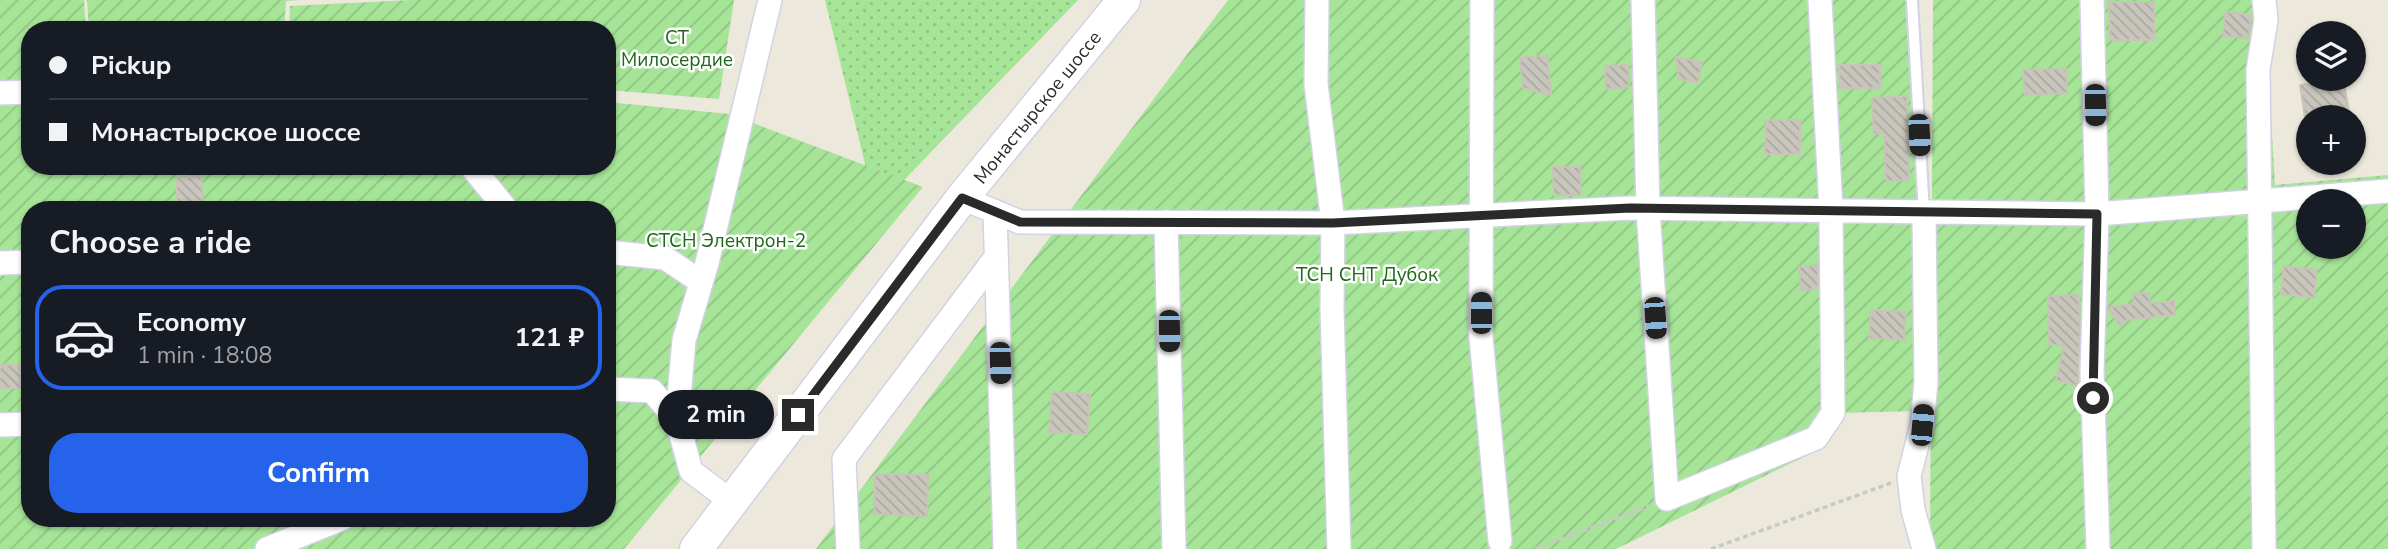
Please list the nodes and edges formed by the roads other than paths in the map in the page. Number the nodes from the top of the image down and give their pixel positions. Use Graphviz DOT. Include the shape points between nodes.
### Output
graph roads {
  1 [pos="769,0"];
  2 [pos="1124,0"];
  3 [pos="1317,0"];
  4 [pos="1482,0"];
  5 [pos="1643,0"];
  6 [pos="1820,0"];
  7 [pos="1912,0"];
  8 [pos="2092,0"];
  9 [pos="2264,0"];
  10 [pos="21,92"];
  11 [pos="0,93"];
  12 [pos="478,175"];
  13 [pos="2388,191"];
  14 [pos="962,198"];
  15 [pos="500,201"];
  16 [pos="2261,203"];
  17 [pos="1648,209"];
  18 [pos="1831,211"];
  19 [pos="995,212"];
  20 [pos="1924,213"];
  21 [pos="2097,214"];
  22 [pos="1481,216"];
  23 [pos="1166,222"];
  24 [pos="1333,223"];
  25 [pos="616,253"];
  26 [pos="996,257"];
  27 [pos="21,263"];
  28 [pos="0,264"];
  29 [pos="701,282"];
  30 [pos="616,389"];
  31 [pos="677,420"];
  32 [pos="21,424"];
  33 [pos="0,425"];
  34 [pos="732,502"];
  35 [pos="321,527"];
  36 [pos="1500,541"];
  37 [pos="267,549"];
  38 [pos="696,549"];
  39 [pos="848,549"];
  40 [pos="1005,549"];
  41 [pos="1174,549"];
  42 [pos="1339,549"];
  43 [pos="1924,549"];
  44 [pos="2098,549"];
  45 [pos="2264,549"];
  1 -- 29 [label="street"];
  2 -- 14 [label="main road, Монастырское шоссе"];
  3 -- 24 [label="street" via="1316,84"];
  4 -- 22 [label="street"];
  5 -- 17 [label="street"];
  6 -- 18 [label="street"];
  7 -- 20 [label="lane"];
  8 -- 21 [label="street"];
  9 -- 16 [label="street" via="2266,20 2258,70"];
  10 -- 11 [label="street"];
  12 -- 15 [label="street"];
  13 -- 16 [label="street"];
  14 -- 19 [label="street"];
  14 -- 34 [label="main road, Монастырское шоссе"];
  16 -- 21 [label="street"];
  16 -- 45 [label="street"];
  17 -- 18 [label="street"];
  17 -- 18 [label="street" via="1667,499 1816,438 1833,414"];
  17 -- 22 [label="street"];
  18 -- 20 [label="street"];
  19 -- 23 [label="street" via="1020,222"];
  19 -- 26 [label="street"];
  20 -- 21 [label="street"];
  20 -- 43 [label="street" via="1926,382 1922,425 1909,477"];
  21 -- 44 [label="street" via="2092,372"];
  22 -- 24 [label="street"];
  22 -- 36 [label="street" via="1481,337"];
  23 -- 24 [label="street"];
  23 -- 41 [label="street"];
  24 -- 42 [label="street"];
  25 -- 29 [label="street" via="665,258"];
  26 -- 39 [label="street" via="844,459"];
  26 -- 40 [label="street"];
  27 -- 28 [label="street"];
  29 -- 31 [label="street" via="684,340"];
  30 -- 31 [label="street" via="652,391"];
  31 -- 34 [label="street" via="691,471"];
  32 -- 33 [label="street"];
  34 -- 38 [label="main road, Монастырское шоссе"];
  35 -- 37 [label="street"];
}
